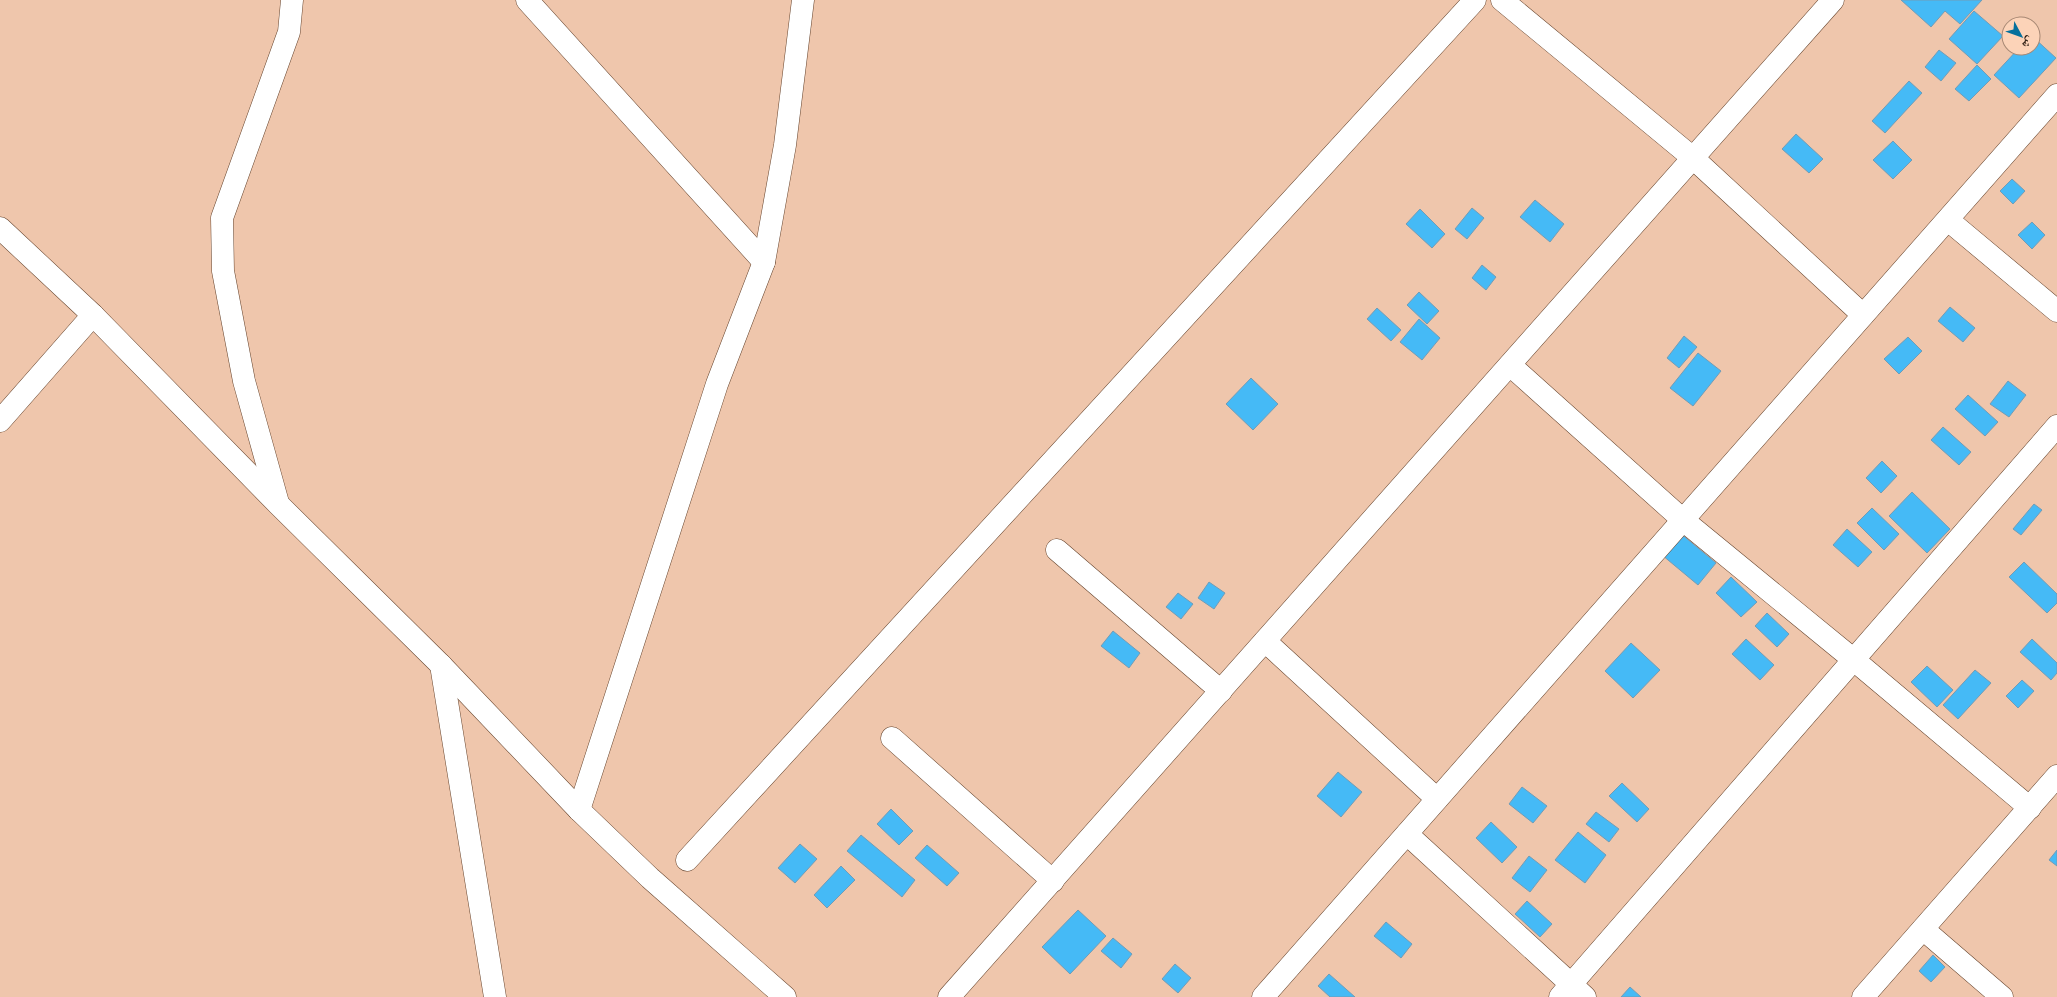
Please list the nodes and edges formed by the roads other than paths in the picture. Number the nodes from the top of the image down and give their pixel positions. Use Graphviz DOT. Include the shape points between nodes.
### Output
graph roads {
  1 [pos="292,0"];
  2 [pos="527,0"];
  3 [pos="803,0"];
  4 [pos="1475,0"];
  5 [pos="1502,0"];
  6 [pos="1833,0"];
  7 [pos="2057,95"];
  8 [pos="1693,158"];
  9 [pos="1948,220"];
  10 [pos="0,228"];
  11 [pos="764,262"];
  12 [pos="2057,311"];
  13 [pos="93,315"];
  14 [pos="1863,315"];
  15 [pos="1510,365"];
  16 [pos="0,421"];
  17 [pos="2057,426"];
  18 [pos="278,504"];
  19 [pos="1682,520"];
  20 [pos="1057,550"];
  21 [pos="1265,641"];
  22 [pos="1854,660"];
  23 [pos="441,666"];
  24 [pos="1221,691"];
  25 [pos="892,738"];
  26 [pos="2057,776"];
  27 [pos="1437,799"];
  28 [pos="2030,808"];
  29 [pos="579,810"];
  30 [pos="1407,834"];
  31 [pos="687,860"];
  32 [pos="1053,881"];
  33 [pos="1923,929"];
  34 [pos="1572,993"];
  35 [pos="959,994"];
  36 [pos="495,997"];
  37 [pos="785,997"];
  38 [pos="1263,997"];
  39 [pos="1863,997"];
  40 [pos="2002,997"];
  1 -- 18 [label="street" via="289,32 222,218 224,270 244,381"];
  2 -- 11 [label="street"];
  3 -- 11 [label="street" via="785,145"];
  4 -- 31 [label="street"];
  5 -- 8 [label="street"];
  6 -- 8 [label="street"];
  7 -- 9 [label="street"];
  8 -- 14 [label="street"];
  8 -- 15 [label="street"];
  9 -- 12 [label="street"];
  9 -- 14 [label="street"];
  10 -- 13 [label="street"];
  11 -- 29 [label="street" via="717,384"];
  13 -- 16 [label="street"];
  13 -- 18 [label="street"];
  14 -- 19 [label="street"];
  15 -- 19 [label="street"];
  15 -- 21 [label="street"];
  17 -- 22 [label="street"];
  18 -- 23 [label="street"];
  19 -- 22 [label="street"];
  19 -- 27 [label="street"];
  20 -- 24 [label="street"];
  21 -- 24 [label="street"];
  21 -- 27 [label="street"];
  22 -- 28 [label="street"];
  22 -- 34 [label="street"];
  23 -- 29 [label="street"];
  23 -- 36 [label="street"];
  24 -- 32 [label="street"];
  25 -- 32 [label="street"];
  26 -- 28 [label="street"];
  27 -- 30 [label="street"];
  28 -- 33 [label="street"];
  29 -- 37 [label="street" via="650,878"];
  30 -- 34 [label="street"];
  30 -- 38 [label="street"];
  32 -- 35 [label="street"];
  33 -- 39 [label="street"];
  33 -- 40 [label="street"];
}
